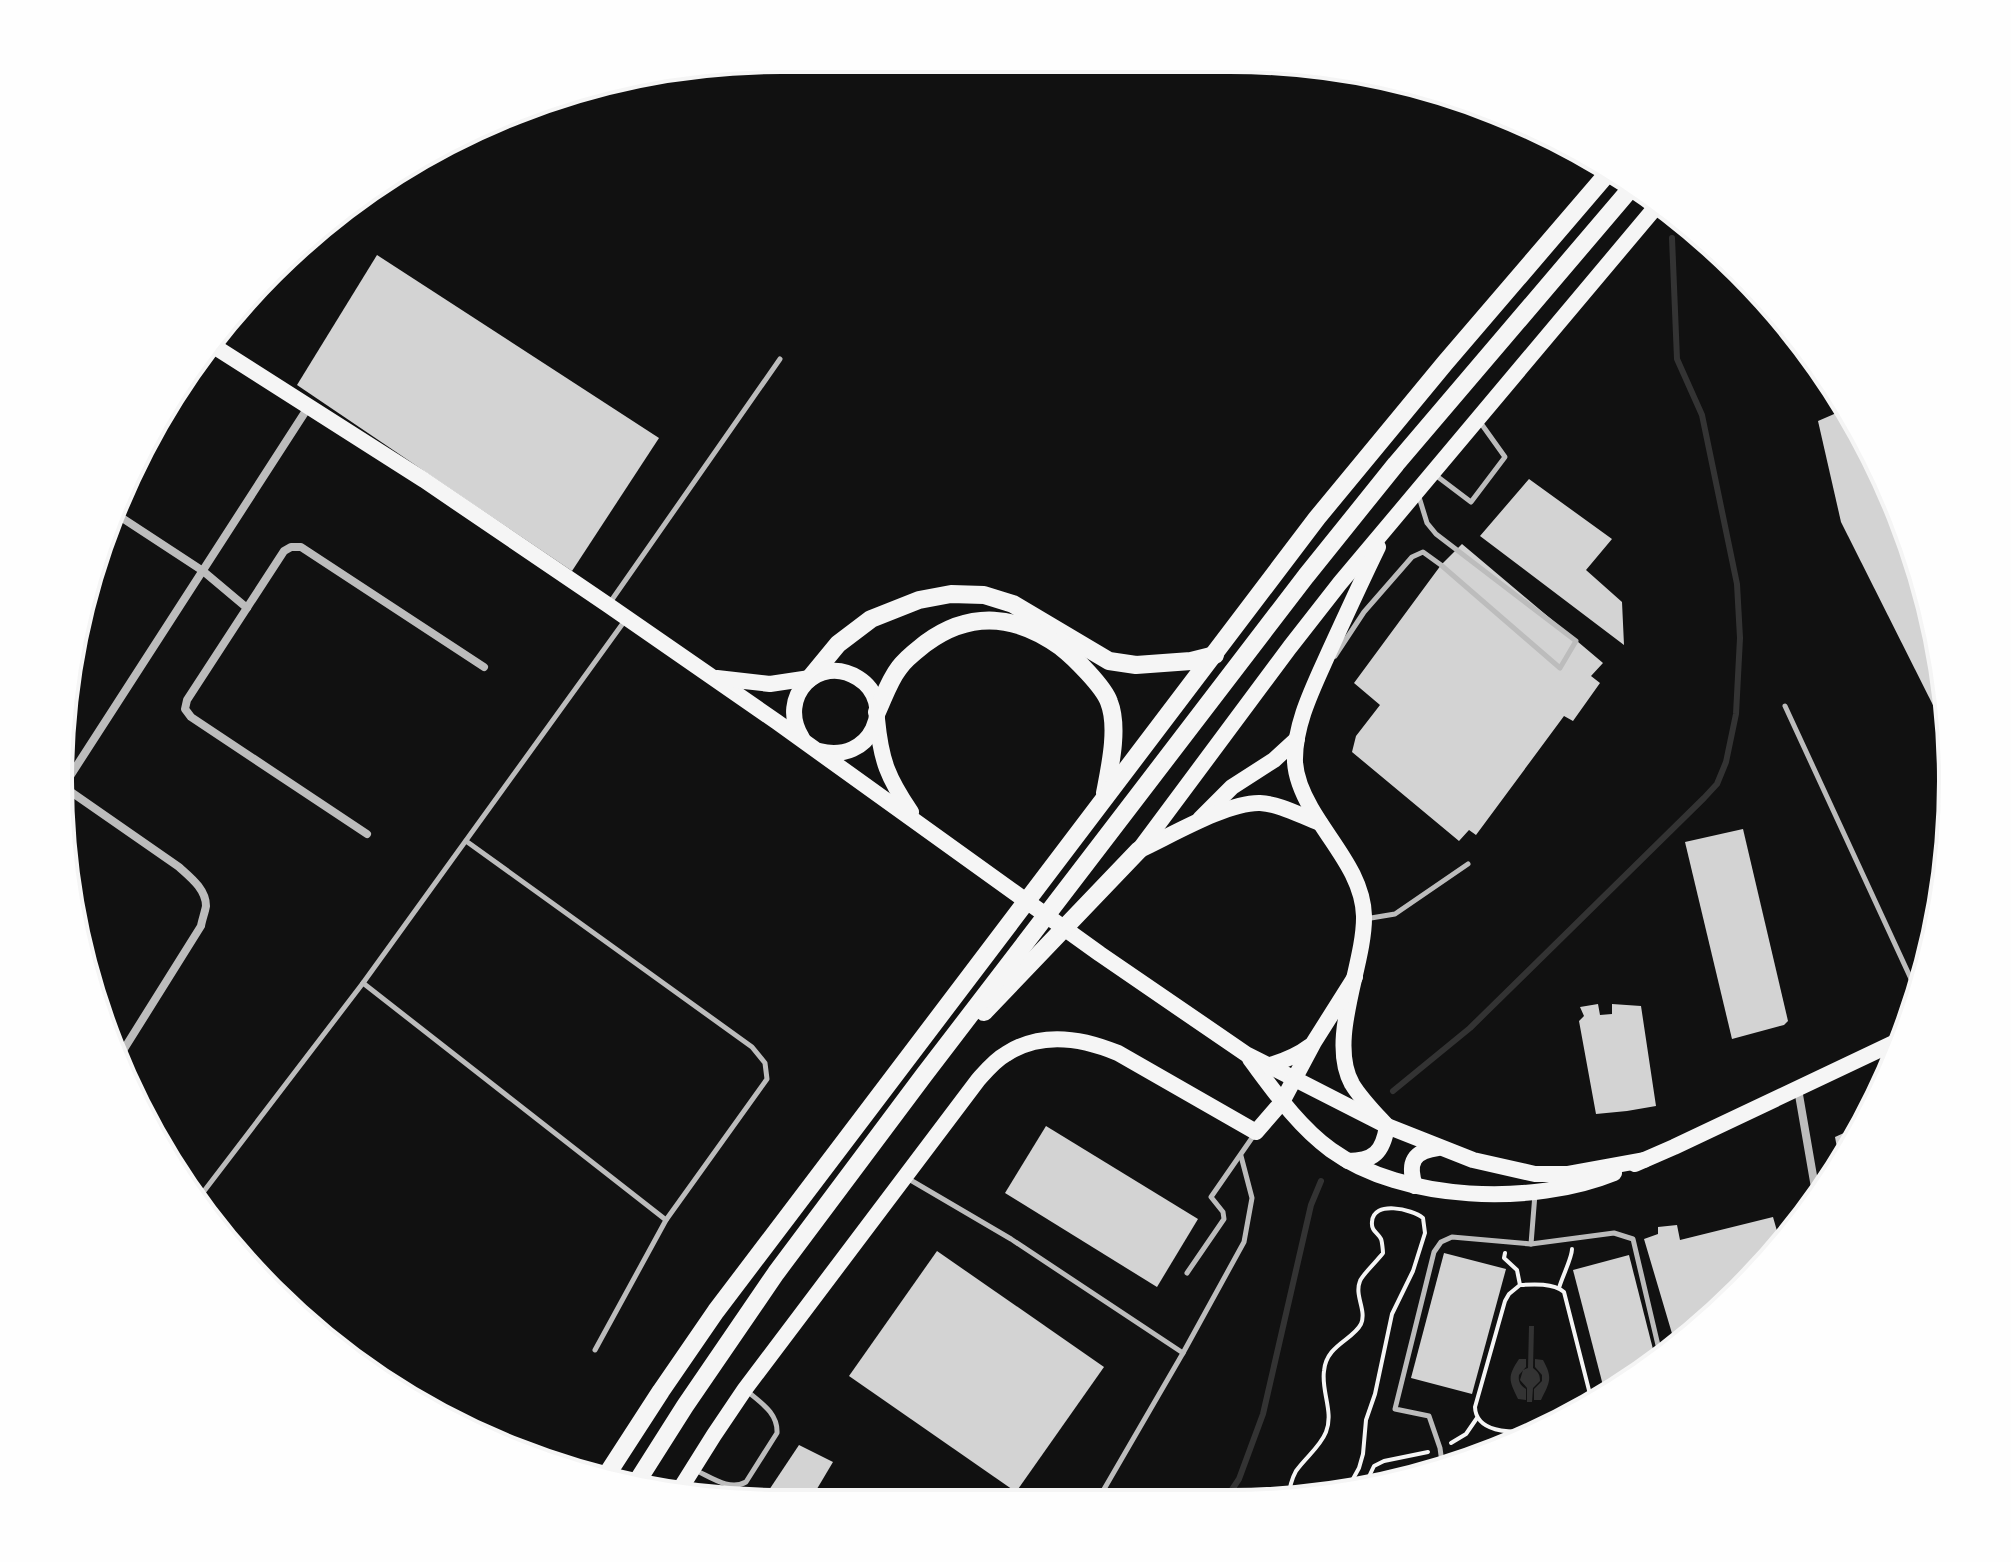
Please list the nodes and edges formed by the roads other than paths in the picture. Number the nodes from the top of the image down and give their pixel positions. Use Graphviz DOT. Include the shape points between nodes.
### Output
graph roads {
  1 [pos="1603,178"];
  2 [pos="1627,193"];
  3 [pos="1652,212"];
  4 [pos="219,349"];
  5 [pos="780,359"];
  6 [pos="309,406"];
  7 [pos="1479,419"];
  8 [pos="1433,473"];
  9 [pos="1418,492"];
  10 [pos="123,518"];
  11 [pos="1387,528"];
  12 [pos="203,571"];
  13 [pos="608,605"];
  14 [pos="247,608"];
  15 [pos="627,618"];
  16 [pos="1215,655"];
  17 [pos="484,667"];
  18 [pos="713,678"];
  19 [pos="810,678"];
  20 [pos="1312,690"];
  21 [pos="1785,706"];
  22 [pos="877,712"];
  23 [pos="1297,739"];
  24 [pos="811,746"];
  25 [pos="73,769"];
  26 [pos="73,794"];
  27 [pos="1104,799"];
  28 [pos="919,823"];
  29 [pos="1320,823"];
  30 [pos="1197,824"];
  31 [pos="367,834"];
  32 [pos="466,841"];
  33 [pos="1139,850"];
  34 [pos="1468,864"];
  35 [pos="1364,920"];
  36 [pos="1355,977"];
  37 [pos="1911,978"];
  38 [pos="363,983"];
  39 [pos="1314,1042"];
  40 [pos="1887,1046"];
  41 [pos="125,1048"];
  42 [pos="1246,1054"];
  43 [pos="1267,1066"];
  44 [pos="924,1075"];
  45 [pos="1294,1080"];
  46 [pos="1798,1088"];
  47 [pos="1282,1102"];
  48 [pos="1387,1126"];
  49 [pos="1256,1132"];
  50 [pos="1440,1148"];
  51 [pos="1241,1156"];
  52 [pos="1644,1160"];
  53 [pos="1348,1161"];
  54 [pos="906,1177"];
  55 [pos="1814,1183"];
  56 [pos="1415,1186"];
  57 [pos="203,1192"];
  58 [pos="1535,1193"];
  59 [pos="666,1220"];
  60 [pos="1531,1244"];
  61 [pos="1187,1273"];
  62 [pos="1658,1346"];
  63 [pos="595,1350"];
  64 [pos="1183,1353"];
  65 [pos="745,1389"];
  66 [pos="1441,1457"];
  67 [pos="611,1469"];
  68 [pos="692,1469"];
  69 [pos="641,1476"];
  70 [pos="683,1483"];
  71 [pos="1104,1490"];
  1 -- 16 [label="highway" via="1383,436"];
  2 -- 44 [label="highway" via="1306,576"];
  3 -- 7 [label="main road"];
  4 -- 6 [label="main road"];
  5 -- 13 [label="lane"];
  6 -- 12 [label="street"];
  6 -- 13 [label="main road"];
  7 -- 8 [label="main road"];
  7 -- 8 [label="lane" via="1505,457 1471,502"];
  8 -- 9 [label="main road"];
  9 -- 11 [label="main road"];
  9 -- 20 [label="lane" via="1436,534 1576,641 1560,668 1423,552 1412,557 1364,612"];
  10 -- 12 [label="street"];
  11 -- 20 [label="main road"];
  11 -- 33 [label="main road" via="1290,647"];
  12 -- 14 [label="street"];
  12 -- 25 [label="street"];
  13 -- 15 [label="main road"];
  14 -- 17 [label="street" via="284,551 301,547"];
  14 -- 31 [label="street" via="185,709"];
  15 -- 18 [label="main road"];
  15 -- 32 [label="lane"];
  16 -- 19 [label="highway" via="1136,665 1109,661 1013,604 984,595 951,594 871,619 838,644"];
  16 -- 27 [label="highway"];
  18 -- 19 [label="main road" via="770,684"];
  18 -- 24 [label="main road"];
  19 -- 22 [label="main road" via="835,671 859,678 875,699"];
  19 -- 24 [label="main road" via="793,709 795,727"];
  20 -- 23 [label="main road"];
  21 -- 37 [label="lane"];
  22 -- 24 [label="main road" via="875,726 857,748 830,754"];
  22 -- 27 [label="highway" via="899,668 948,629 981,620 1018,625 1048,637 1077,659 1109,700 1113,743"];
  22 -- 28 [label="main road" via="887,773"];
  23 -- 29 [label="main road" via="1297,774"];
  23 -- 30 [label="main road" via="1232,787"];
  24 -- 28 [label="main road"];
  26 -- 41 [label="street" via="179,867 193,879 206,906 201,926"];
  27 -- 67 [label="highway" via="716,1311"];
  28 -- 42 [label="main road"];
  29 -- 30 [label="main road" via="1260,803"];
  29 -- 35 [label="main road" via="1352,873"];
  30 -- 33 [label="main road"];
  32 -- 38 [label="lane"];
  32 -- 59 [label="lane" via="752,1047 765,1063 767,1079"];
  33 -- 44 [label="highway"];
  34 -- 35 [label="lane" via="1395,914"];
  35 -- 36 [label="main road"];
  36 -- 39 [label="main road"];
  36 -- 48 [label="main road" via="1344,1063 1352,1083"];
  38 -- 57 [label="lane"];
  38 -- 59 [label="lane"];
  39 -- 43 [label="main road"];
  39 -- 45 [label="main road"];
  40 -- 46 [label="main road"];
  42 -- 43 [label="main road"];
  42 -- 47 [label="main road"];
  43 -- 45 [label="main road"];
  44 -- 69 [label="highway" via="760,1296"];
  45 -- 47 [label="main road"];
  45 -- 48 [label="main road"];
  46 -- 52 [label="main road"];
  46 -- 55 [label="street"];
  47 -- 49 [label="main road"];
  47 -- 53 [label="main road"];
  48 -- 50 [label="main road"];
  48 -- 53 [label="main road" via="1373,1156"];
  49 -- 51 [label="lane"];
  49 -- 54 [label="main road" via="1118,1053 1062,1038 1007,1053 991,1066"];
  50 -- 52 [label="main road" via="1535,1174 1567,1174"];
  50 -- 56 [label="main road" via="1418,1154 1411,1174"];
  51 -- 61 [label="lane" via="1211,1197 1224,1219"];
  51 -- 64 [label="lane" via="1252,1198 1244,1242"];
  52 -- 58 [label="main road" via="1576,1186"];
  53 -- 56 [label="main road"];
  54 -- 64 [label="lane"];
  54 -- 65 [label="main road"];
  56 -- 58 [label="main road"];
  58 -- 60 [label="lane"];
  59 -- 63 [label="lane"];
  60 -- 62 [label="lane" via="1614,1233 1633,1239"];
  60 -- 66 [label="lane" via="1452,1237 1434,1252 1395,1409 1429,1416"];
  64 -- 71 [label="lane"];
  65 -- 68 [label="main road"];
  65 -- 68 [label="lane" via="777,1424 777,1433 746,1482 731,1486"];
  68 -- 70 [label="main road"];
}
